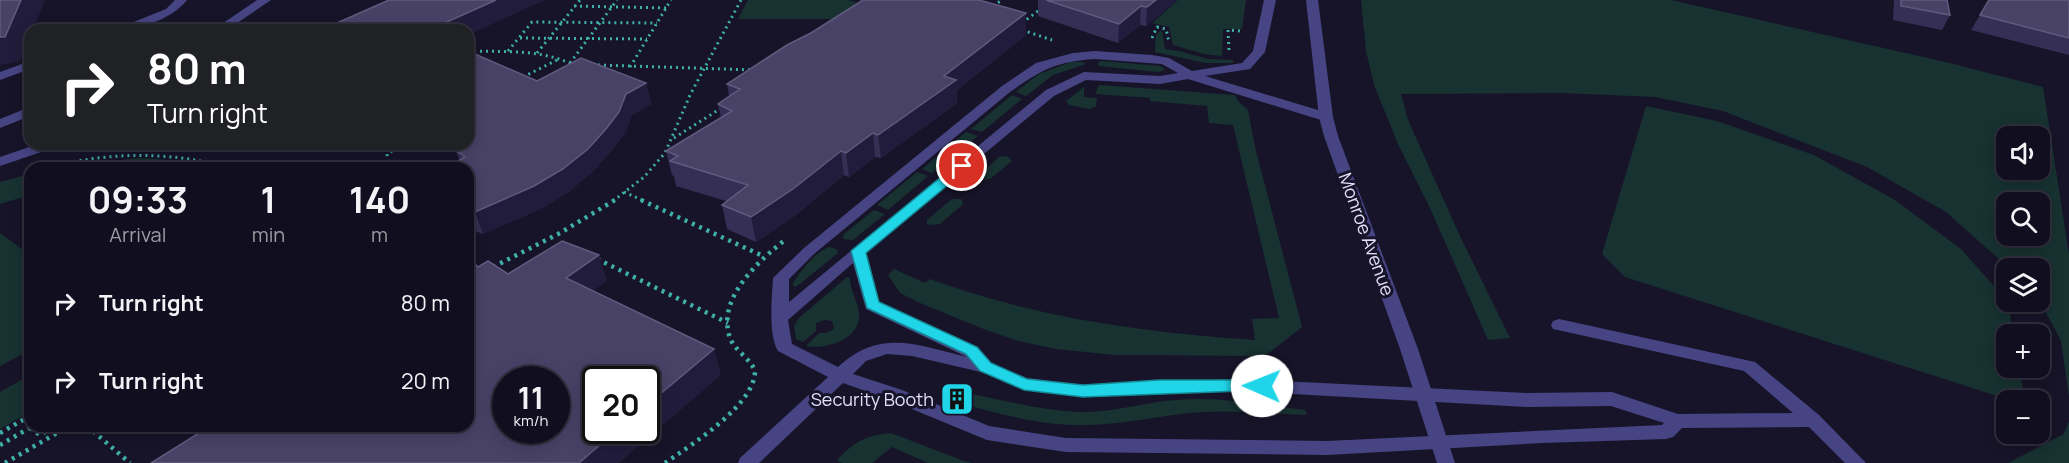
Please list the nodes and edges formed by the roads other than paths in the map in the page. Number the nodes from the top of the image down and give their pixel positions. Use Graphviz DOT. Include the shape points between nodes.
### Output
graph roads {
  1 [pos="181,0"];
  2 [pos="265,0"];
  3 [pos="1270,0"];
  4 [pos="1312,0"];
  5 [pos="136,24"];
  6 [pos="228,24"];
  7 [pos="24,67"];
  8 [pos="0,76"];
  9 [pos="1191,76"];
  10 [pos="24,114"];
  11 [pos="1326,117"];
  12 [pos="0,124"];
  13 [pos="34,150"];
  14 [pos="0,162"];
  15 [pos="858,251"];
  16 [pos="780,319"];
  17 [pos="1559,325"];
  18 [pos="986,367"];
  19 [pos="840,376"];
  20 [pos="1423,394"];
  21 [pos="1813,420"];
  22 [pos="1678,421"];
  23 [pos="1439,442"];
  24 [pos="747,463"];
  25 [pos="1446,463"];
  26 [pos="1857,463"];
  1 -- 5 [label="street" via="170,11"];
  2 -- 6 [label="street"];
  3 -- 9 [label="street" via="1259,52 1246,66"];
  4 -- 11 [label="street, Monroe Avenue"];
  7 -- 8 [label="street"];
  9 -- 11 [label="street"];
  9 -- 15 [label="street" via="1160,80 1093,75 1076,78 1050,93"];
  9 -- 16 [label="street" via="1165,61 1095,55 1040,66 1006,89 781,278"];
  10 -- 12 [label="street"];
  11 -- 20 [label="street, Monroe Avenue"];
  13 -- 14 [label="street"];
  15 -- 16 [label="street"];
  15 -- 18 [label="street" via="872,305 972,351"];
  16 -- 19 [label="street" via="784,347"];
  17 -- 21 [label="street" via="1749,366"];
  18 -- 19 [label="street" via="886,348 860,357"];
  18 -- 20 [label="street" via="1024,384 1083,391 1239,385"];
  19 -- 23 [label="street" via="896,394 987,433 1066,445 1327,448"];
  19 -- 24 [label="street"];
  20 -- 22 [label="street" via="1612,399"];
  20 -- 23 [label="street, Monroe Avenue"];
  21 -- 22 [label="street"];
  21 -- 26 [label="street"];
  22 -- 23 [label="street" via="1666,432"];
  23 -- 25 [label="street, Monroe Avenue"];
}
